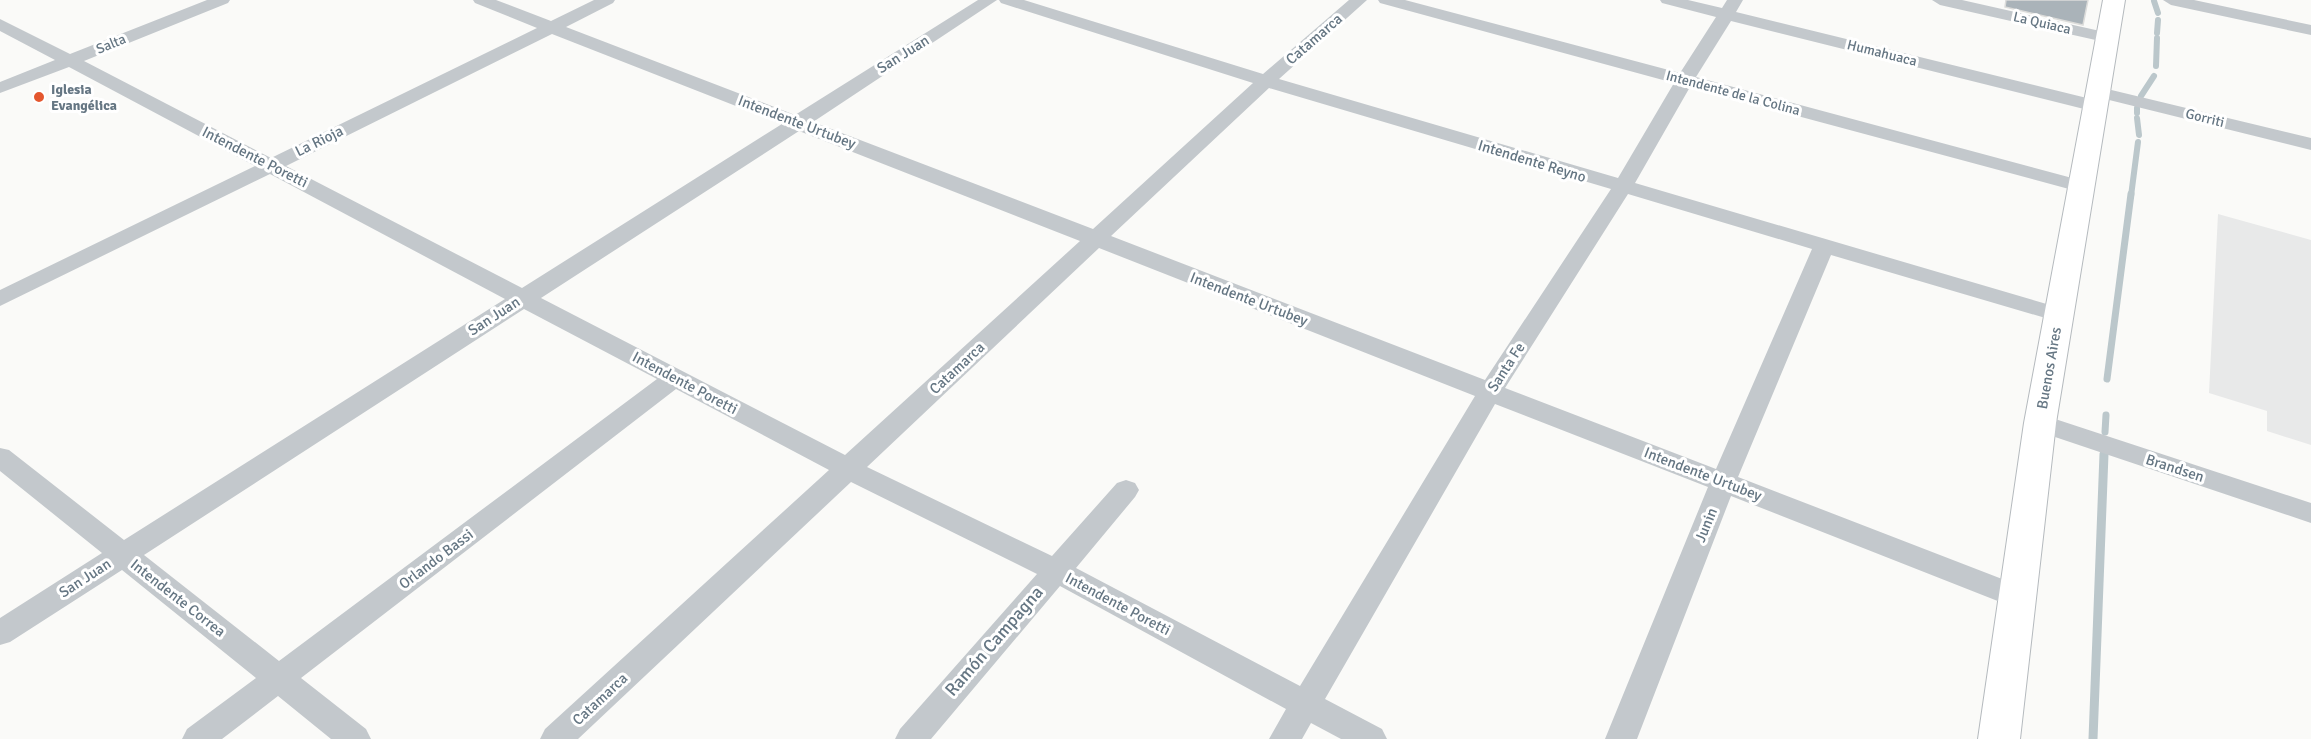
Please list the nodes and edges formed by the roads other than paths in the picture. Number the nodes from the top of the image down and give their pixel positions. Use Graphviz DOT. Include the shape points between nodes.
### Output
graph roads {
  1 [pos="222,0"];
  2 [pos="481,0"];
  3 [pos="607,0"];
  4 [pos="988,0"];
  5 [pos="1007,0"];
  6 [pos="1359,0"];
  7 [pos="1386,0"];
  8 [pos="1668,0"];
  9 [pos="1940,0"];
  10 [pos="2114,0"];
  11 [pos="2171,0"];
  12 [pos="1730,7"];
  13 [pos="0,24"];
  14 [pos="551,27"];
  15 [pos="2311,30"];
  16 [pos="2109,38"];
  17 [pos="69,61"];
  18 [pos="1685,80"];
  19 [pos="1266,81"];
  20 [pos="0,88"];
  21 [pos="2097,99"];
  22 [pos="795,122"];
  23 [pos="2311,144"];
  24 [pos="271,165"];
  25 [pos="2080,186"];
  26 [pos="1622,188"];
  27 [pos="1096,239"];
  28 [pos="1824,247"];
  29 [pos="523,298"];
  30 [pos="0,299"];
  31 [pos="2059,315"];
  32 [pos="675,378"];
  33 [pos="1490,392"];
  34 [pos="2040,423"];
  35 [pos="0,457"];
  36 [pos="849,469"];
  37 [pos="1723,482"];
  38 [pos="1126,490"];
  39 [pos="2311,513"];
  40 [pos="123,554"];
  41 [pos="1055,570"];
  42 [pos="2018,597"];
  43 [pos="0,633"];
  44 [pos="279,678"];
  45 [pos="1306,705"];
  46 [pos="198,739"];
  47 [pos="355,739"];
  48 [pos="556,739"];
  49 [pos="911,739"];
  50 [pos="1285,739"];
  51 [pos="1371,739"];
  52 [pos="1621,739"];
  53 [pos="2000,739"];
  1 -- 17 [label="street, Salta"];
  2 -- 14 [label="street, Intendente Urtubey"];
  3 -- 14 [label="street, La Rioja"];
  4 -- 22 [label="street, San Juan"];
  5 -- 19 [label="street, Intendente Reyno"];
  6 -- 19 [label="street, Catamarca"];
  7 -- 18 [label="street, Intendente de la Colina"];
  8 -- 12 [label="street, Humahuaca"];
  9 -- 16 [label="street, La Quiaca"];
  10 -- 16 [label="main road, Buenos Aires"];
  11 -- 15 [label="street"];
  12 -- 18 [label="street, Santa Fe"];
  12 -- 21 [label="street, Humahuaca"];
  13 -- 17 [label="street, Intendente Poretti"];
  14 -- 22 [label="street, Intendente Urtubey"];
  14 -- 24 [label="street, La Rioja"];
  16 -- 21 [label="main road, Buenos Aires"];
  17 -- 20 [label="street, Salta"];
  17 -- 24 [label="street, Intendente Poretti"];
  18 -- 25 [label="street, Intendente de la Colina"];
  18 -- 26 [label="street, Santa Fe"];
  19 -- 26 [label="street, Intendente Reyno"];
  19 -- 27 [label="street, Catamarca"];
  21 -- 23 [label="street, Gorriti"];
  21 -- 25 [label="main road, Buenos Aires"];
  22 -- 27 [label="street, Intendente Urtubey"];
  22 -- 29 [label="street, San Juan"];
  24 -- 29 [label="street, Intendente Poretti"];
  24 -- 30 [label="street, La Rioja"];
  25 -- 31 [label="main road, Buenos Aires"];
  26 -- 28 [label="street, Intendente Reyno"];
  26 -- 33 [label="street, Santa Fe"];
  27 -- 33 [label="street, Intendente Urtubey"];
  27 -- 36 [label="street, Catamarca"];
  28 -- 31 [label="street, Intendente Reyno"];
  28 -- 37 [label="street, Junin"];
  29 -- 32 [label="street, Intendente Poretti"];
  29 -- 40 [label="street, San Juan"];
  31 -- 34 [label="main road, Buenos Aires"];
  32 -- 36 [label="street, Intendente Poretti"];
  32 -- 44 [label="street, Orlando Bassi"];
  33 -- 37 [label="street, Intendente Urtubey"];
  33 -- 45 [label="street, Santa Fe"];
  34 -- 39 [label="street, Brandsen"];
  34 -- 42 [label="main road, Buenos Aires"];
  35 -- 40 [label="street, Intendente Correa"];
  36 -- 41 [label="street, Intendente Poretti"];
  36 -- 48 [label="street, Catamarca"];
  37 -- 42 [label="street, Intendente Urtubey"];
  37 -- 52 [label="street, Junin"];
  38 -- 41 [label="street, Ramón Campagna"];
  40 -- 43 [label="street, San Juan"];
  40 -- 44 [label="street, Intendente Correa"];
  41 -- 45 [label="street, Intendente Poretti"];
  41 -- 49 [label="street, Ramón Campagna"];
  42 -- 53 [label="main road, Buenos Aires"];
  44 -- 46 [label="street, Orlando Bassi"];
  44 -- 47 [label="street, Intendente Correa"];
  45 -- 50 [label="street, Santa Fe"];
  45 -- 51 [label="street, Intendente Poretti"];
}
